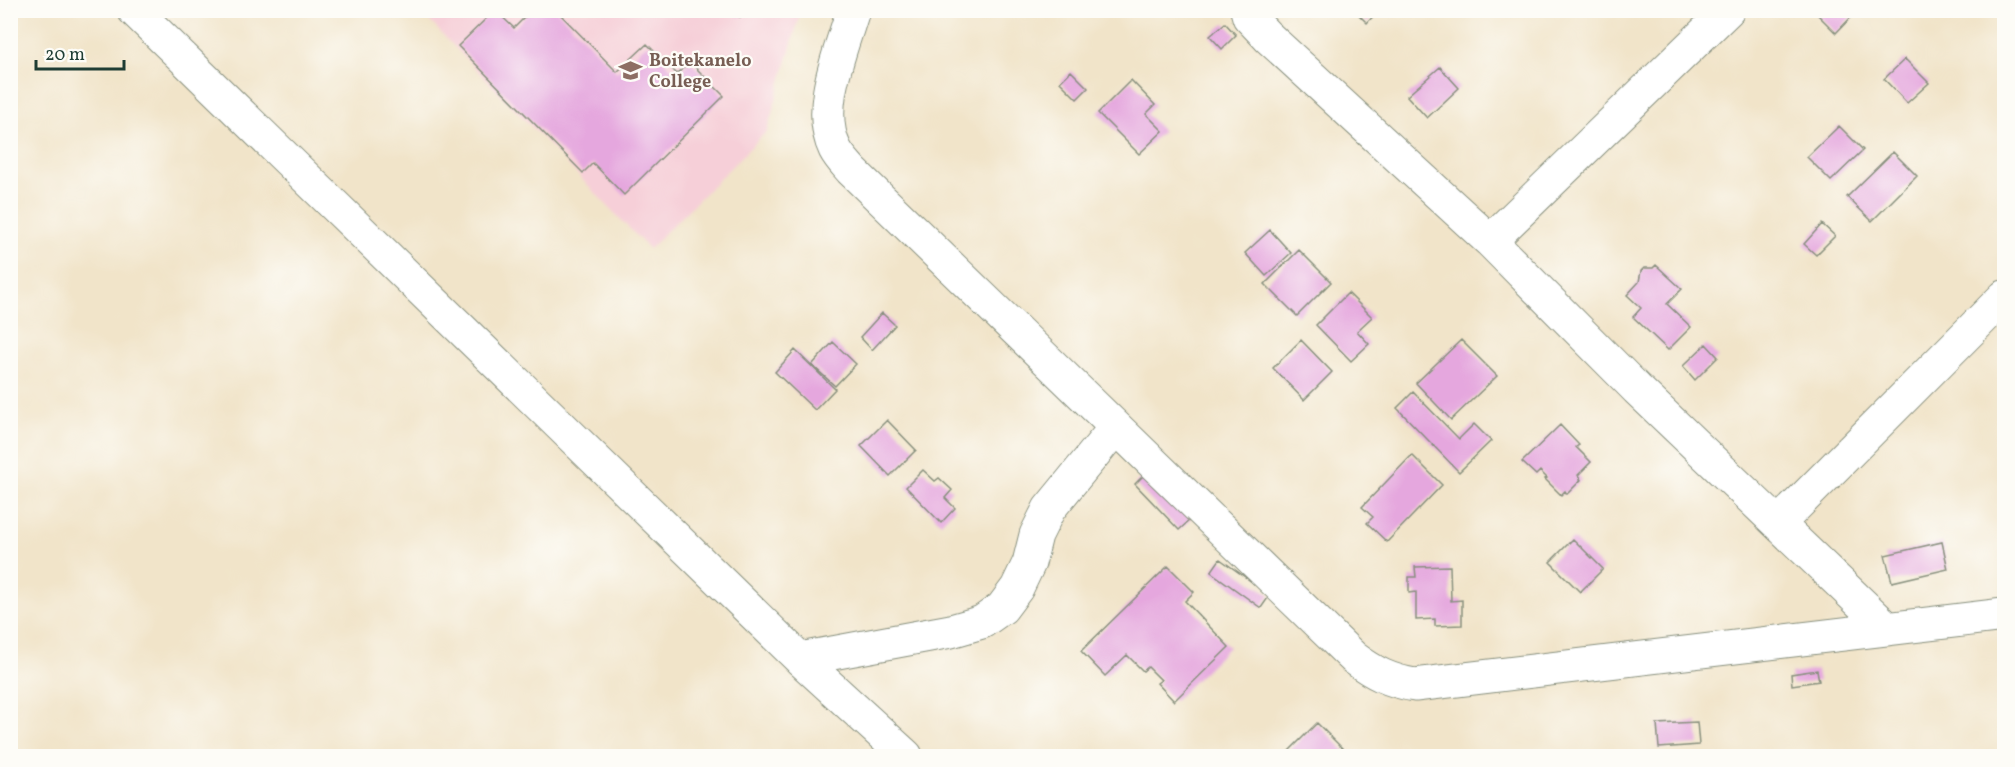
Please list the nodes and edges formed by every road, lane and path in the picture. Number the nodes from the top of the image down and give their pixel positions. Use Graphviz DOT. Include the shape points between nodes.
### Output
graph roads {
  1 [pos="134,10"];
  2 [pos="853,10"];
  3 [pos="1247,10"];
  4 [pos="1728,10"];
  5 [pos="1490,241"];
  6 [pos="2004,297"];
  7 [pos="1116,427"];
  8 [pos="1779,523"];
  9 [pos="2004,615"];
  10 [pos="1888,629"];
  11 [pos="800,659"];
  12 [pos="906,756"];
  1 -- 11 [label="street"];
  2 -- 7 [label="street" via="827,108 828,130 835,151"];
  3 -- 5 [label="street" via="1268,37"];
  4 -- 5 [label="street"];
  5 -- 8 [label="street" via="1637,389"];
  6 -- 8 [label="street"];
  7 -- 10 [label="street" via="1354,658 1375,674 1396,682 1415,685"];
  7 -- 11 [label="street" via="1049,509 1036,535 1029,563 1002,608 982,622 951,631"];
  8 -- 10 [label="street"];
  9 -- 10 [label="street"];
  11 -- 12 [label="street"];
}
